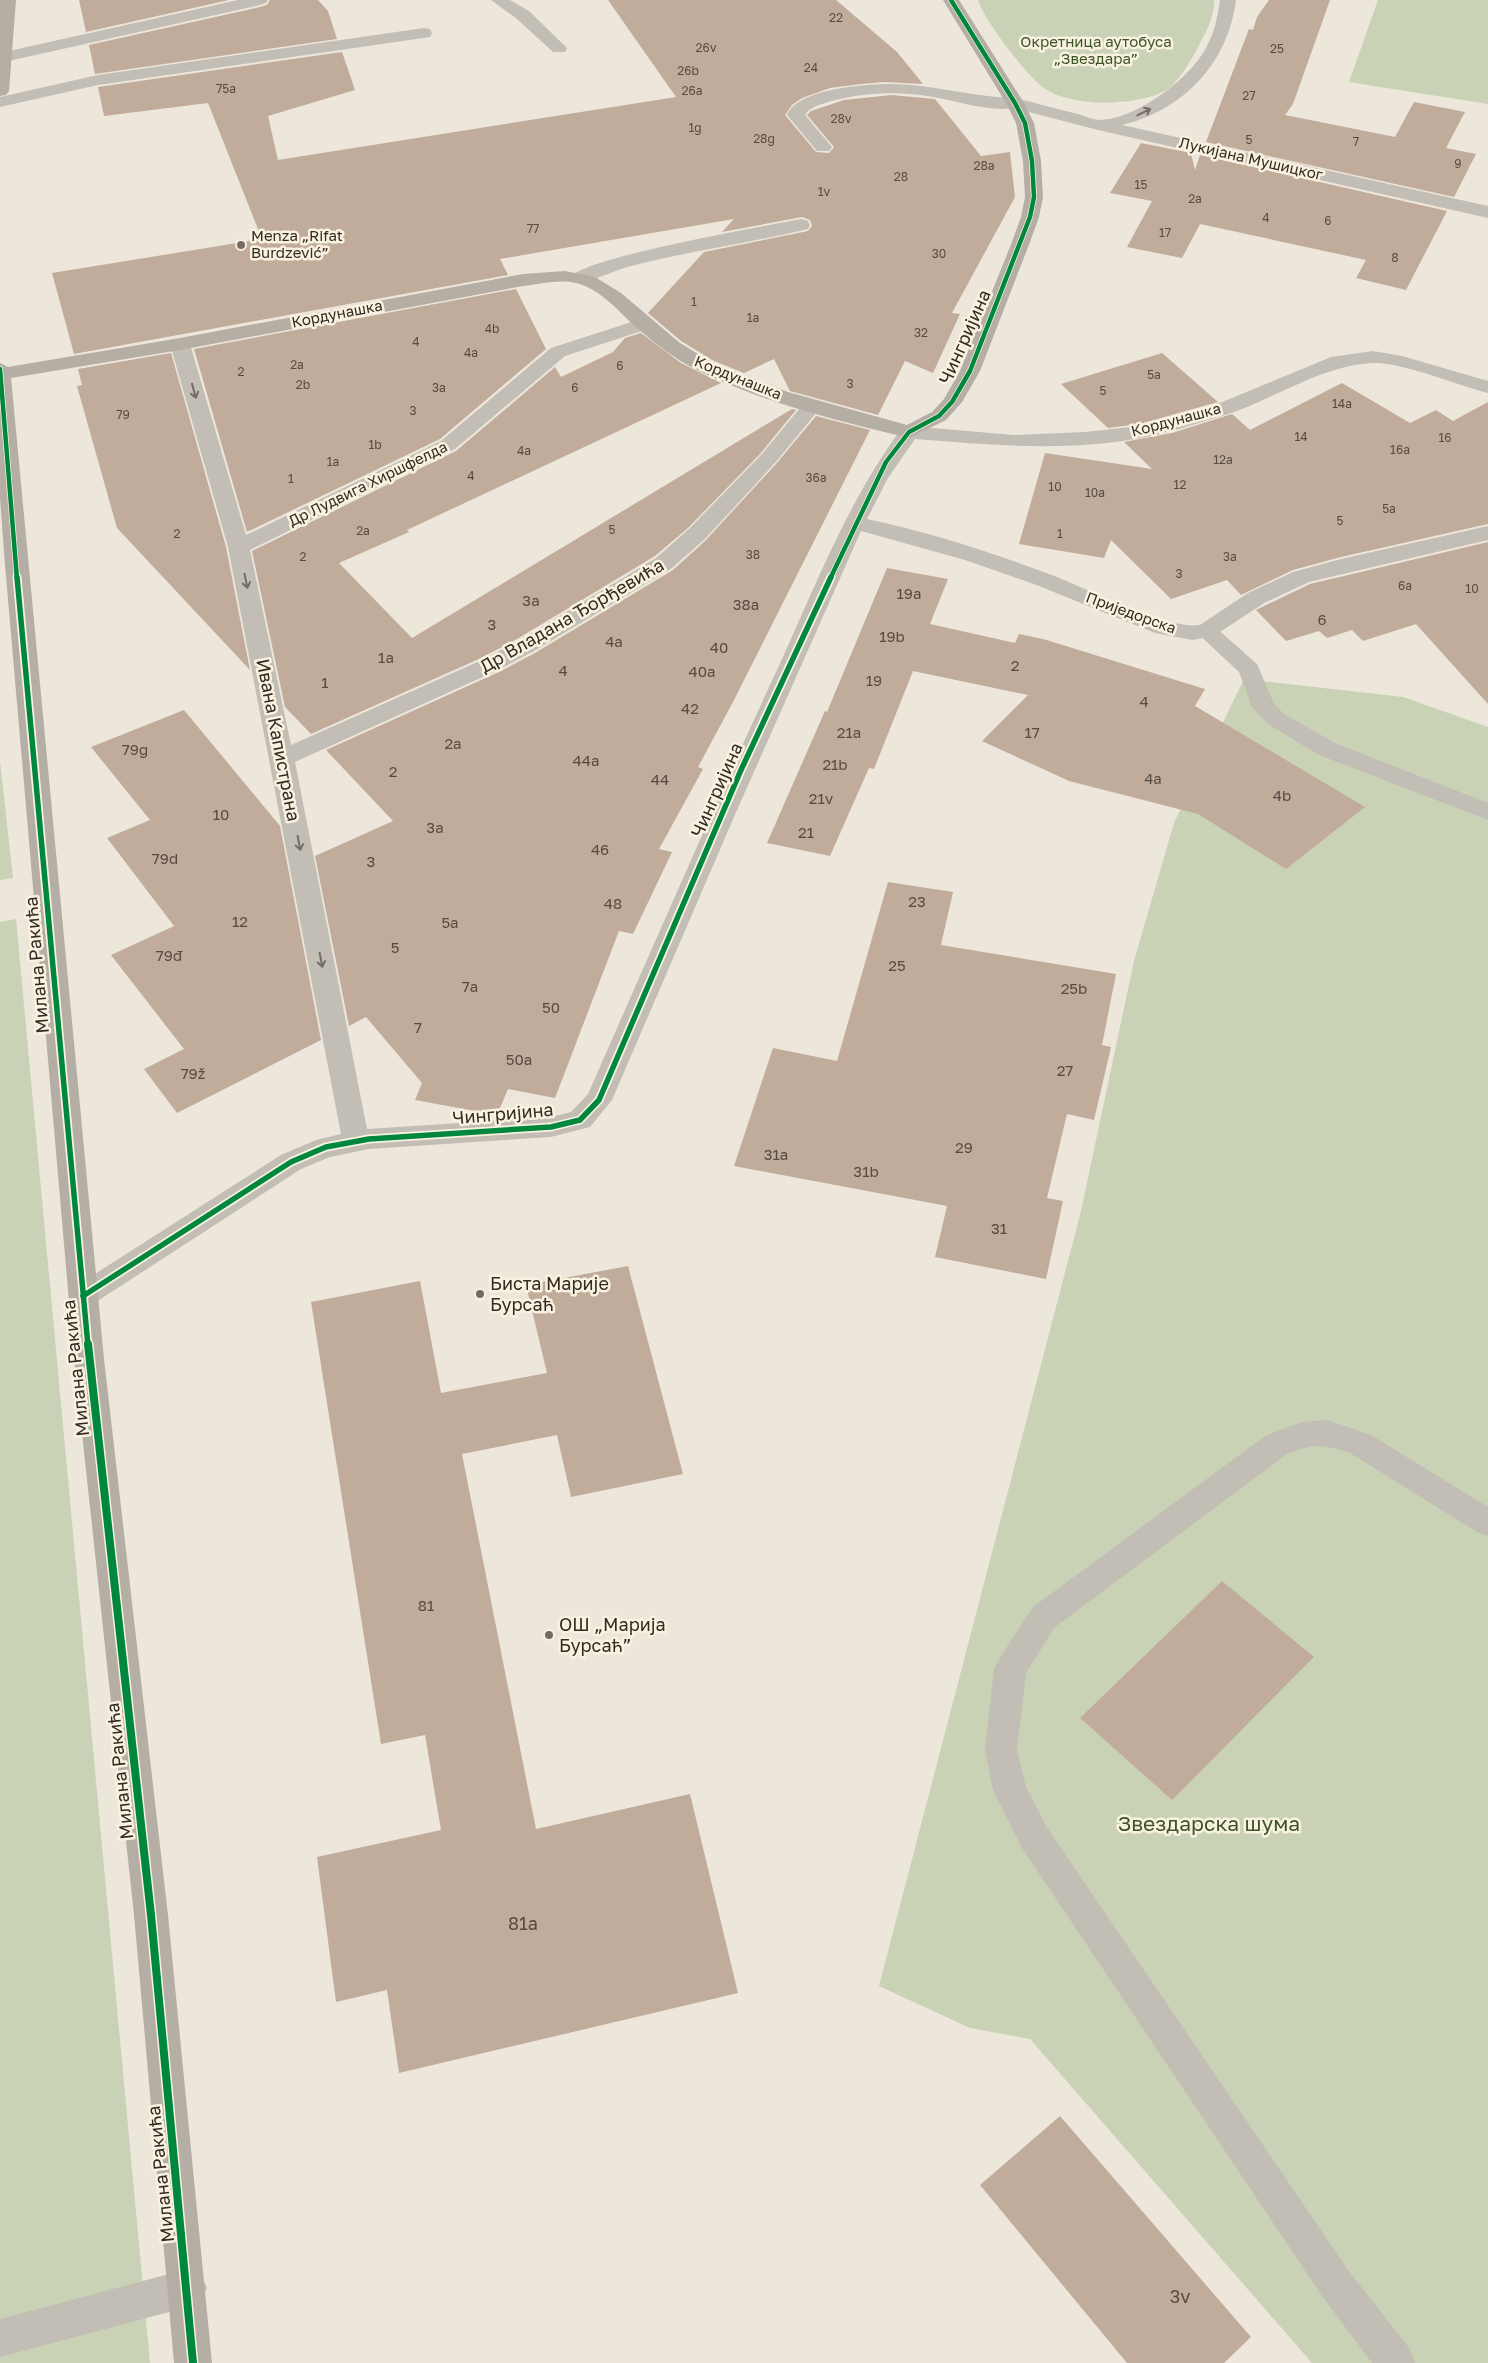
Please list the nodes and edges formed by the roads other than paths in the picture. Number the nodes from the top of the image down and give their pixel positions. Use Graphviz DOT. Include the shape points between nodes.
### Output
graph roads {
  1 [pos="260,0"];
  2 [pos="499,0"];
  3 [pos="951,0"];
  4 [pos="1228,0"];
  5 [pos="5,6"];
  6 [pos="424,32"];
  7 [pos="559,48"];
  8 [pos="4,57"];
  9 [pos="0,91"];
  10 [pos="0,102"];
  11 [pos="1015,103"];
  12 [pos="1098,125"];
  13 [pos="823,147"];
  14 [pos="1488,212"];
  15 [pos="801,225"];
  16 [pos="579,278"];
  17 [pos="644,324"];
  18 [pos="180,344"];
  19 [pos="0,369"];
  20 [pos="0,374"];
  21 [pos="1488,388"];
  22 [pos="812,406"];
  23 [pos="909,432"];
  24 [pos="856,524"];
  25 [pos="1488,533"];
  26 [pos="239,547"];
  27 [pos="1206,631"];
  28 [pos="282,758"];
  29 [pos="1488,812"];
  30 [pos="356,1141"];
  31 [pos="83,1296"];
  32 [pos="1488,1523"];
  33 [pos="188,2288"];
  34 [pos="0,2338"];
  35 [pos="193,2363"];
  36 [pos="1396,2363"];
  1 -- 8 [label="street"];
  2 -- 7 [label="street" via="523,15"];
  3 -- 11 [label="street, Чингријина"];
  12 -- 4 [label="street, one-way" via="1137,116 1184,87 1207,59 1225,27"];
  5 -- 8 [label="street"];
  6 -- 10 [label="street" via="98,80"];
  8 -- 9 [label="street"];
  11 -- 12 [label="street, Лукијана Мушицког"];
  11 -- 13 [label="street, Лукијана Мушицког" via="984,102 925,90 864,90 829,96 804,105 796,115"];
  11 -- 23 [label="street, Чингријина" via="1025,123 1032,161 1034,197 1030,217 970,370 952,402 939,416"];
  12 -- 14 [label="street, Лукијана Мушицког"];
  15 -- 16 [label="street" via="664,252 605,267"];
  16 -- 17 [label="street, Кордунашка" via="606,290"];
  16 -- 18 [label="street, Кордунашка" via="560,276 523,280"];
  17 -- 22 [label="street, Кордунашка" via="668,344 705,366 756,388"];
  17 -- 26 [label="street, Др Лудвига Хиршфелда" via="558,352 448,445"];
  18 -- 20 [label="street, Кордунашка"];
  18 -- 26 [label="street, Ивана Капистрана, one-way"];
  19 -- 20 [label="street, Милана Ракића"];
  20 -- 31 [label="street, Милана Ракића"];
  21 -- 23 [label="street, Кордунашка" via="1374,356 1338,361 1217,411 1141,432 1014,441"];
  22 -- 23 [label="street, Кордунашка"];
  22 -- 28 [label="street, Др Владана Ђорђевића" via="768,459 697,534 664,563 490,665"];
  23 -- 24 [label="street, Чингријина" via="886,462"];
  24 -- 27 [label="street, Приједорска" via="914,537 1011,568 1163,628 1192,633"];
  24 -- 30 [label="street, Чингријина" via="741,770 599,1100 580,1120 551,1127"];
  25 -- 27 [label="street" via="1301,577 1256,598"];
  26 -- 28 [label="street, Ивана Капистрана, one-way"];
  27 -- 29 [label="street" via="1249,669 1264,708 1276,718 1327,749"];
  28 -- 30 [label="street, Ивана Капистрана, one-way"];
  30 -- 31 [label="street, Чингријина" via="326,1147 291,1162"];
  31 -- 33 [label="street, Милана Ракића"];
  32 -- 36 [label="street" via="1360,1444 1327,1434 1302,1435 1276,1445 1044,1617 1010,1670 1001,1750 1010,1790 1034,1837 1334,2283"];
  33 -- 34 [label="street"];
  33 -- 35 [label="street, Милана Ракића"];
}
